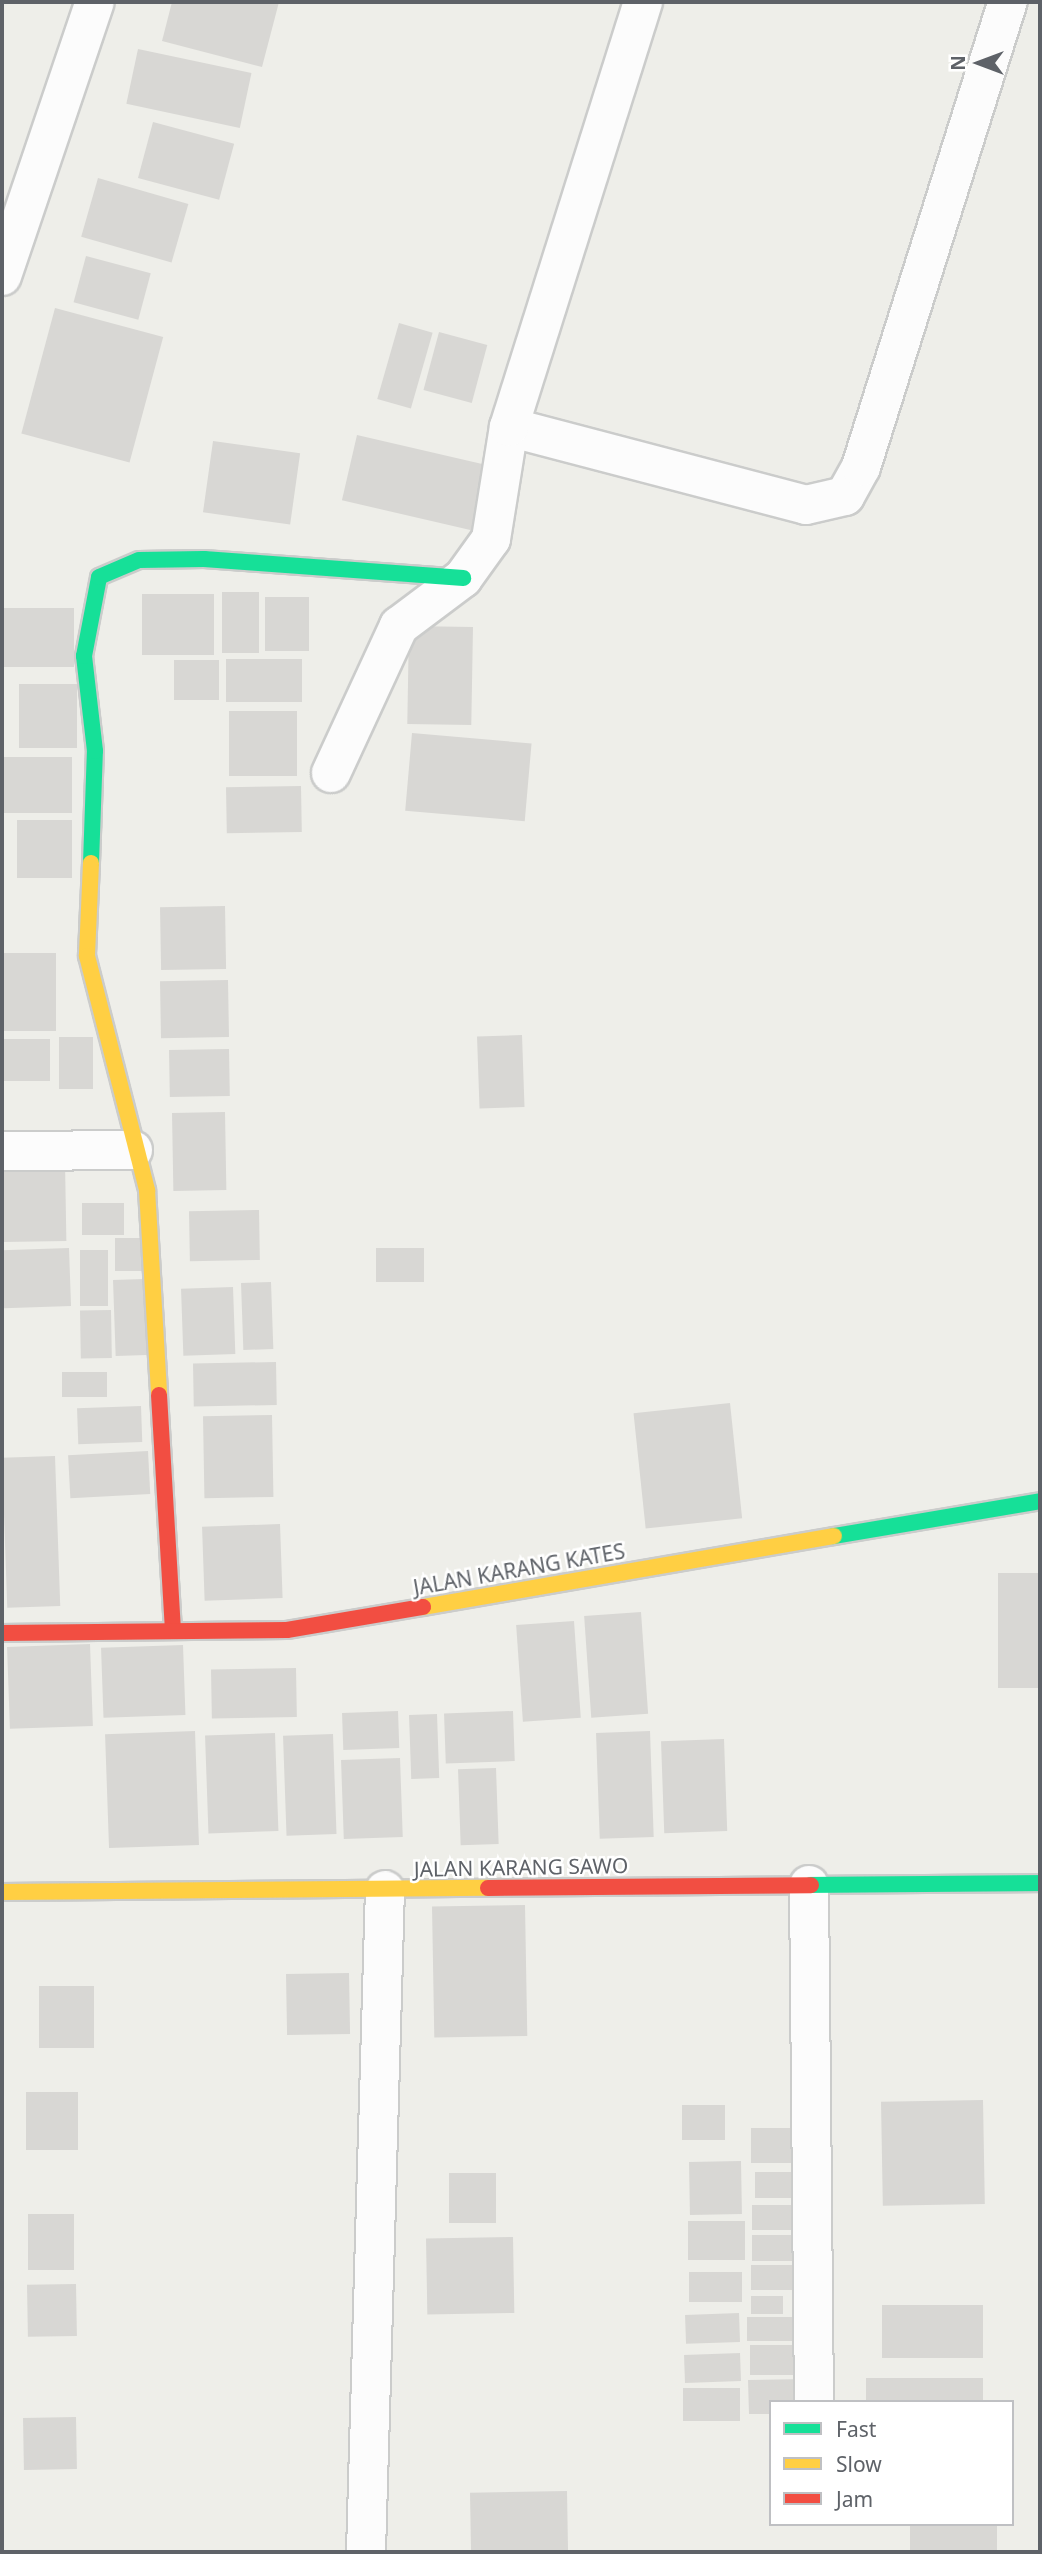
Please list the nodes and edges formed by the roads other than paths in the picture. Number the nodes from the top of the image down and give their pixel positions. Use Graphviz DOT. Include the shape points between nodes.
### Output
graph roads {
  1 [pos="95,2"];
  2 [pos="643,2"];
  3 [pos="1008,2"];
  4 [pos="2,276"];
  5 [pos="509,427"];
  6 [pos="463,578"];
  7 [pos="331,773"];
  8 [pos="133,1150"];
  9 [pos="2,1151"];
  10 [pos="1040,1501"];
  11 [pos="173,1631"];
  12 [pos="2,1633"];
  13 [pos="1040,1883"];
  14 [pos="809,1885"];
  15 [pos="385,1890"];
  16 [pos="2,1892"];
  17 [pos="814,2400"];
  18 [pos="366,2552"];
  1 -- 4 [label="street"];
  2 -- 5 [label="street"];
  3 -- 5 [label="street" via="861,467 845,496 806,505"];
  5 -- 6 [label="street" via="491,539"];
  6 -- 7 [label="street" via="399,626"];
  6 -- 8 [label="street" via="204,559 139,560 99,577 84,656 94,751 87,956"];
  8 -- 9 [label="street"];
  8 -- 11 [label="street" via="147,1190"];
  10 -- 11 [label="street, JALAN KARANG KATES" via="287,1630"];
  11 -- 12 [label="street, JALAN KARANG KATES"];
  13 -- 14 [label="street, JALAN KARANG SAWO"];
  14 -- 15 [label="street, JALAN KARANG SAWO"];
  14 -- 17 [label="street"];
  15 -- 16 [label="street, JALAN KARANG SAWO"];
  15 -- 18 [label="street"];
}
